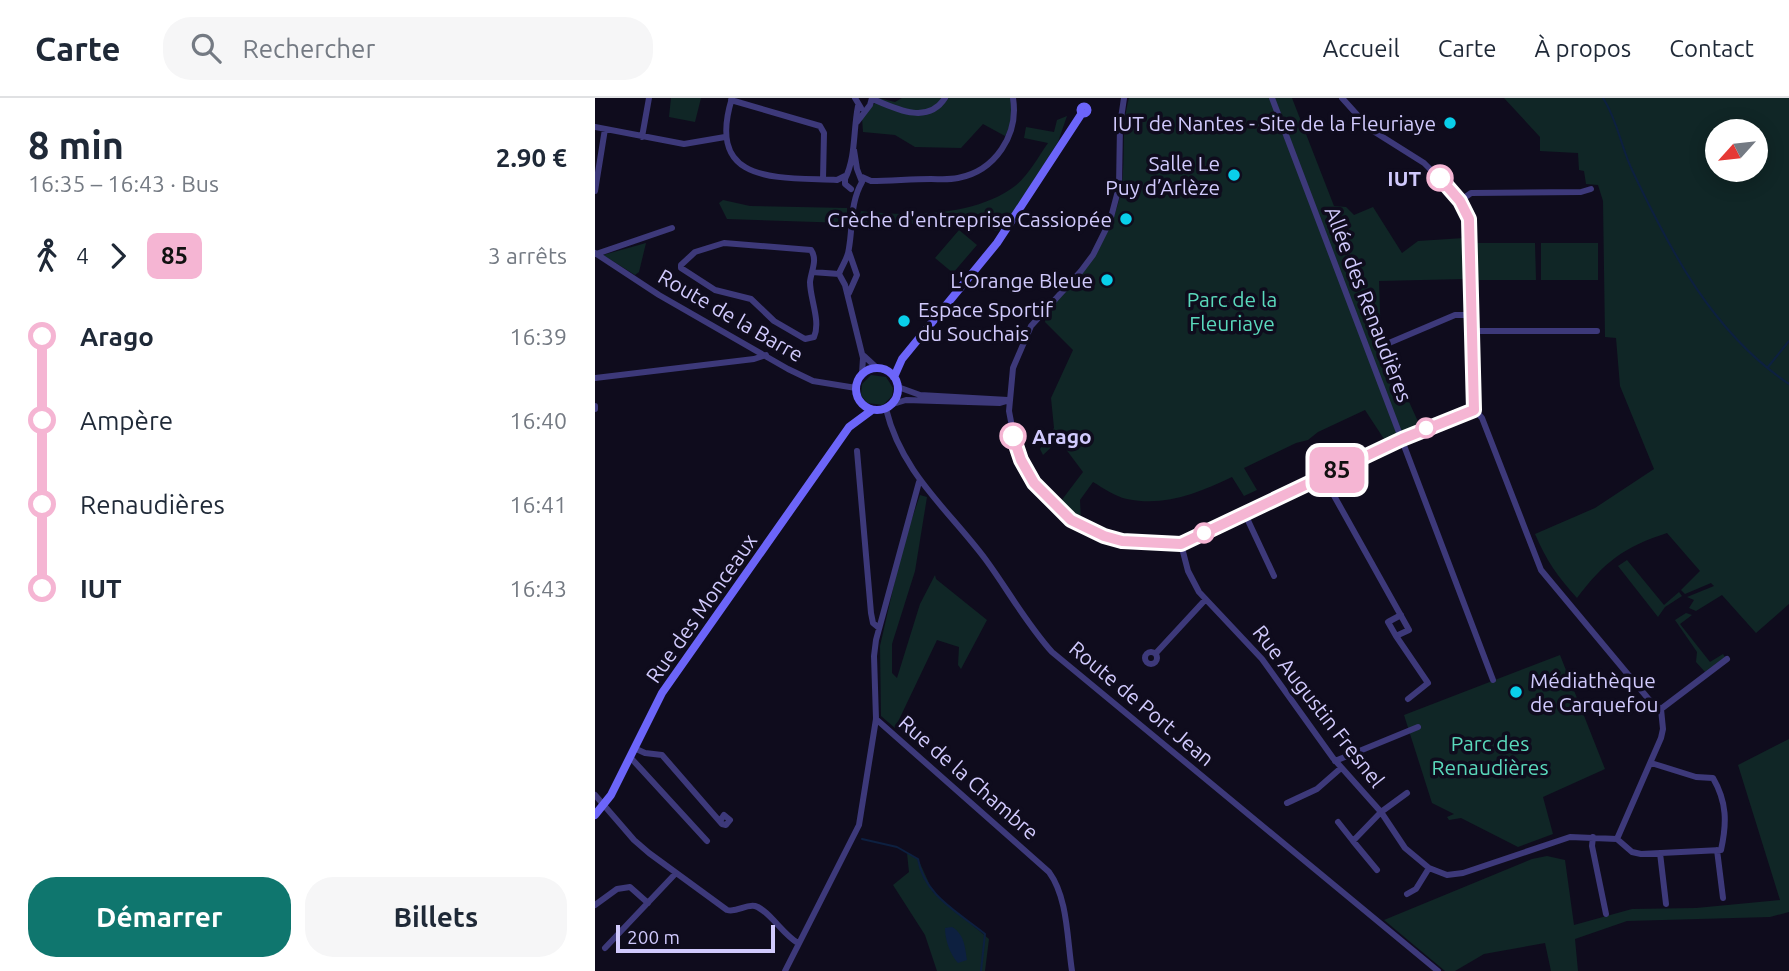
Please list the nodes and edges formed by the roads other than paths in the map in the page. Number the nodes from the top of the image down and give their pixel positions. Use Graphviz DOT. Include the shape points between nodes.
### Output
graph roads {
  1 [pos="649,98"];
  2 [pos="945,98"];
  3 [pos="1013,98"];
  4 [pos="1124,98"];
  5 [pos="1272,98"];
  6 [pos="1342,98"];
  7 [pos="731,99"];
  8 [pos="848,99"];
  9 [pos="864,102"];
  10 [pos="1086,106"];
  11 [pos="595,127"];
  12 [pos="605,129"];
  13 [pos="642,137"];
  14 [pos="725,137"];
  15 [pos="823,179"];
  16 [pos="854,180"];
  17 [pos="1591,188"];
  18 [pos="595,191"];
  19 [pos="1460,201"];
  20 [pos="672,228"];
  21 [pos="849,251"];
  22 [pos="595,253"];
  23 [pos="844,266"];
  24 [pos="853,267"];
  25 [pos="812,272"];
  26 [pos="839,274"];
  27 [pos="848,282"];
  28 [pos="1471,315"];
  29 [pos="1471,331"];
  30 [pos="1597,331"];
  31 [pos="1389,343"];
  32 [pos="862,351"];
  33 [pos="766,355"];
  34 [pos="902,359"];
  35 [pos="881,369"];
  36 [pos="862,374"];
  37 [pos="894,377"];
  38 [pos="595,378"];
  39 [pos="898,387"];
  40 [pos="856,388"];
  41 [pos="858,399"];
  42 [pos="1010,400"];
  43 [pos="890,406"];
  44 [pos="872,410"];
  45 [pos="1474,410"];
  46 [pos="849,428"];
  47 [pos="1402,439"];
  48 [pos="857,451"];
  49 [pos="1323,476"];
  50 [pos="919,482"];
  51 [pos="1245,514"];
  52 [pos="1181,544"];
  53 [pos="1274,576"];
  54 [pos="1205,600"];
  55 [pos="1401,615"];
  56 [pos="879,628"];
  57 [pos="1396,636"];
  58 [pos="1156,653"];
  59 [pos="1727,659"];
  60 [pos="1493,680"];
  61 [pos="1408,699"];
  62 [pos="1661,709"];
  63 [pos="876,719"];
  64 [pos="1418,727"];
  65 [pos="633,748"];
  66 [pos="630,757"];
  67 [pos="1335,761"];
  68 [pos="1651,763"];
  69 [pos="1341,768"];
  70 [pos="1407,793"];
  71 [pos="595,795"];
  72 [pos="1287,803"];
  73 [pos="604,804"];
  74 [pos="1381,812"];
  75 [pos="595,815"];
  76 [pos="720,821"];
  77 [pos="1338,822"];
  78 [pos="1593,837"];
  79 [pos="1617,839"];
  80 [pos="707,841"];
  81 [pos="1353,841"];
  82 [pos="1717,850"];
  83 [pos="1660,853"];
  84 [pos="1429,868"];
  85 [pos="1377,870"];
  86 [pos="676,873"];
  87 [pos="1408,894"];
  88 [pos="1723,898"];
  89 [pos="648,903"];
  90 [pos="1666,904"];
  91 [pos="595,905"];
  92 [pos="1606,914"];
  93 [pos="798,943"];
  94 [pos="605,948"];
  95 [pos="785,971"];
  96 [pos="1072,971"];
  97 [pos="1438,971"];
  1 -- 13 [label="street"];
  2 -- 9 [label="street" via="936,110 925,114"];
  3 -- 16 [label="street" via="1014,120 1008,138 994,159 977,171 953,179"];
  4 -- 42 [label="street" via="1119,187 1111,218 1093,255 1025,336 1013,368"];
  5 -- 47 [label="street, Allée des Renaudières"];
  6 -- 19 [label="street" via="1370,129 1424,163"];
  7 -- 14 [label="street"];
  7 -- 15 [label="street" via="820,126 824,133"];
  8 -- 9 [label="street"];
  9 -- 16 [label="street" via="856,124"];
  10 -- 34 [label="main road" via="997,243"];
  11 -- 12 [label="street"];
  12 -- 13 [label="street"];
  12 -- 18 [label="street"];
  13 -- 14 [label="street" via="684,144"];
  14 -- 15 [label="street" via="735,157 756,173"];
  15 -- 16 [label="street"];
  16 -- 21 [label="street"];
  17 -- 19 [label="street" via="1581,192 1471,193"];
  19 -- 28 [label="street" via="1469,219"];
  20 -- 22 [label="street"];
  21 -- 23 [label="street"];
  21 -- 24 [label="street"];
  22 -- 33 [label="street, Route de la Barre"];
  23 -- 24 [label="street"];
  23 -- 26 [label="street"];
  24 -- 27 [label="street" via="857,275"];
  25 -- 25 [label="street" via="814,255 805,247 724,243 695,252 681,268 715,290 751,299 773,321 810,340 816,333"];
  25 -- 26 [label="street"];
  26 -- 27 [label="street"];
  27 -- 32 [label="street"];
  28 -- 29 [label="street"];
  28 -- 31 [label="street" via="1455,315"];
  29 -- 30 [label="street"];
  29 -- 45 [label="street"];
  32 -- 35 [label="street" via="867,362"];
  32 -- 36 [label="street"];
  33 -- 38 [label="street"];
  33 -- 40 [label="street, Route de la Barre" via="813,381"];
  34 -- 35 [label="main road"];
  34 -- 37 [label="main road"];
  35 -- 36 [label="main road"];
  35 -- 37 [label="main road"];
  36 -- 40 [label="main road"];
  37 -- 39 [label="main road"];
  39 -- 42 [label="street" via="920,395"];
  39 -- 43 [label="main road"];
  40 -- 41 [label="main road"];
  41 -- 44 [label="main road"];
  41 -- 46 [label="main road, Rue des Monceaux"];
  42 -- 43 [label="street" via="906,400"];
  42 -- 52 [label="street" via="1021,460 1034,483 1071,520 1104,536"];
  43 -- 44 [label="main road"];
  43 -- 50 [label="street, Route de Port Jean" via="907,463"];
  44 -- 46 [label="main road, Rue des Monceaux"];
  45 -- 47 [label="street"];
  45 -- 62 [label="street" via="1482,418 1541,570"];
  46 -- 65 [label="main road, Rue des Monceaux" via="662,693"];
  47 -- 49 [label="street"];
  47 -- 60 [label="street, Allée des Renaudières"];
  48 -- 56 [label="street" via="871,613"];
  49 -- 51 [label="street"];
  49 -- 55 [label="street"];
  50 -- 56 [label="street, Rue de la Chambre"];
  50 -- 97 [label="street, Route de Port Jean" via="984,558 1052,652"];
  51 -- 52 [label="street"];
  51 -- 53 [label="street"];
  52 -- 54 [label="street, Rue Augustin Fresnel" via="1188,572"];
  54 -- 58 [label="street"];
  54 -- 67 [label="street, Rue Augustin Fresnel" via="1262,659"];
  55 -- 57 [label="street" via="1388,622"];
  55 -- 57 [label="street" via="1409,630"];
  56 -- 63 [label="street, Rue de la Chambre" via="874,656"];
  57 -- 61 [label="street" via="1428,684"];
  59 -- 62 [label="street"];
  62 -- 68 [label="street" via="1663,729"];
  63 -- 93 [label="street" via="859,825"];
  63 -- 96 [label="street, Rue de la Chambre" via="1049,872 1061,897"];
  64 -- 67 [label="street"];
  65 -- 66 [label="main road, Rue des Monceaux"];
  65 -- 76 [label="street" via="662,755"];
  66 -- 73 [label="main road, Rue des Monceaux"];
  66 -- 80 [label="street"];
  67 -- 69 [label="street, Rue Augustin Fresnel"];
  68 -- 79 [label="street"];
  68 -- 82 [label="street" via="1713,778 1725,807 1726,825 1721,850"];
  69 -- 72 [label="street" via="1317,789"];
  69 -- 74 [label="street, Rue Augustin Fresnel"];
  70 -- 74 [label="street"];
  71 -- 73 [label="street"];
  73 -- 75 [label="main road, Rue des Monceaux"];
  73 -- 86 [label="street" via="634,840"];
  74 -- 81 [label="street"];
  74 -- 84 [label="street, Rue Augustin Fresnel" via="1405,848"];
  77 -- 81 [label="street"];
  78 -- 79 [label="street"];
  78 -- 84 [label="street, Rue Augustin Fresnel" via="1570,837 1463,873 1447,875"];
  78 -- 92 [label="street"];
  79 -- 83 [label="street" via="1632,852"];
  81 -- 85 [label="street"];
  82 -- 83 [label="street"];
  82 -- 88 [label="street"];
  83 -- 90 [label="street"];
  84 -- 87 [label="street"];
  86 -- 89 [label="street"];
  86 -- 93 [label="street" via="730,911 759,908"];
  89 -- 91 [label="street" via="630,887 617,889"];
  89 -- 94 [label="street"];
  93 -- 95 [label="street"];
}
